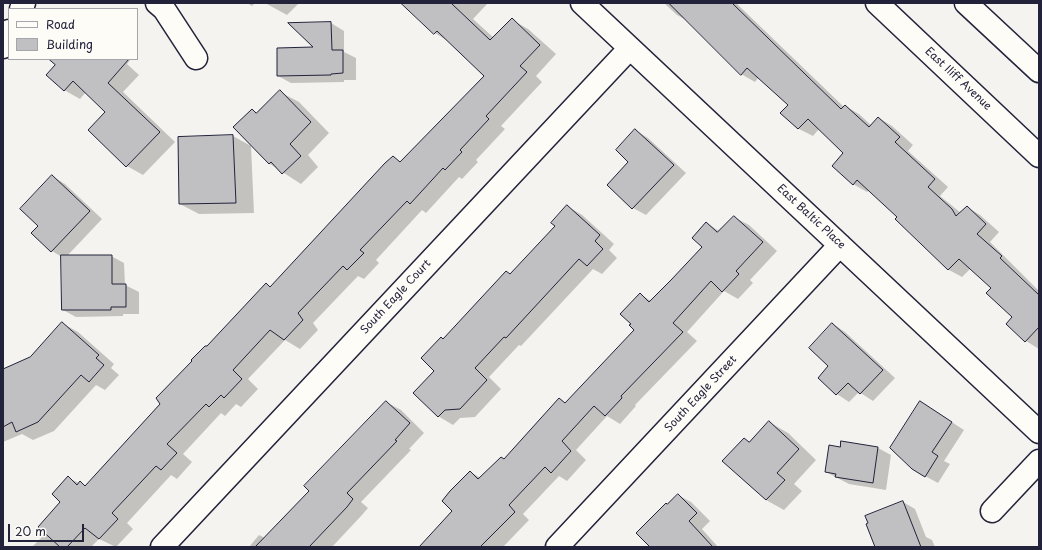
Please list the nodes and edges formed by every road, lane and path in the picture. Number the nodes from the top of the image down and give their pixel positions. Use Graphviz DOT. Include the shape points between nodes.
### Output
graph roads {
  1 [pos="157,3"];
  2 [pos="582,3"];
  3 [pos="876,3"];
  4 [pos="966,3"];
  5 [pos="8,34"];
  6 [pos="3,47"];
  7 [pos="630,48"];
  8 [pos="196,58"];
  9 [pos="1039,71"];
  10 [pos="1039,156"];
  11 [pos="840,245"];
  12 [pos="1039,432"];
  13 [pos="1039,462"];
  14 [pos="992,511"];
  15 [pos="561,546"];
  16 [pos="162,547"];
  1 -- 8 [label="street" via="164,9"];
  2 -- 7 [label="street, East Baltic Place"];
  3 -- 10 [label="street, East Iliff Avenue"];
  4 -- 9 [label="street"];
  5 -- 6 [label="street"];
  7 -- 11 [label="street, East Baltic Place"];
  7 -- 16 [label="street, South Eagle Court"];
  11 -- 12 [label="street, East Baltic Place"];
  11 -- 15 [label="street, South Eagle Street"];
  13 -- 14 [label="street"];
}
